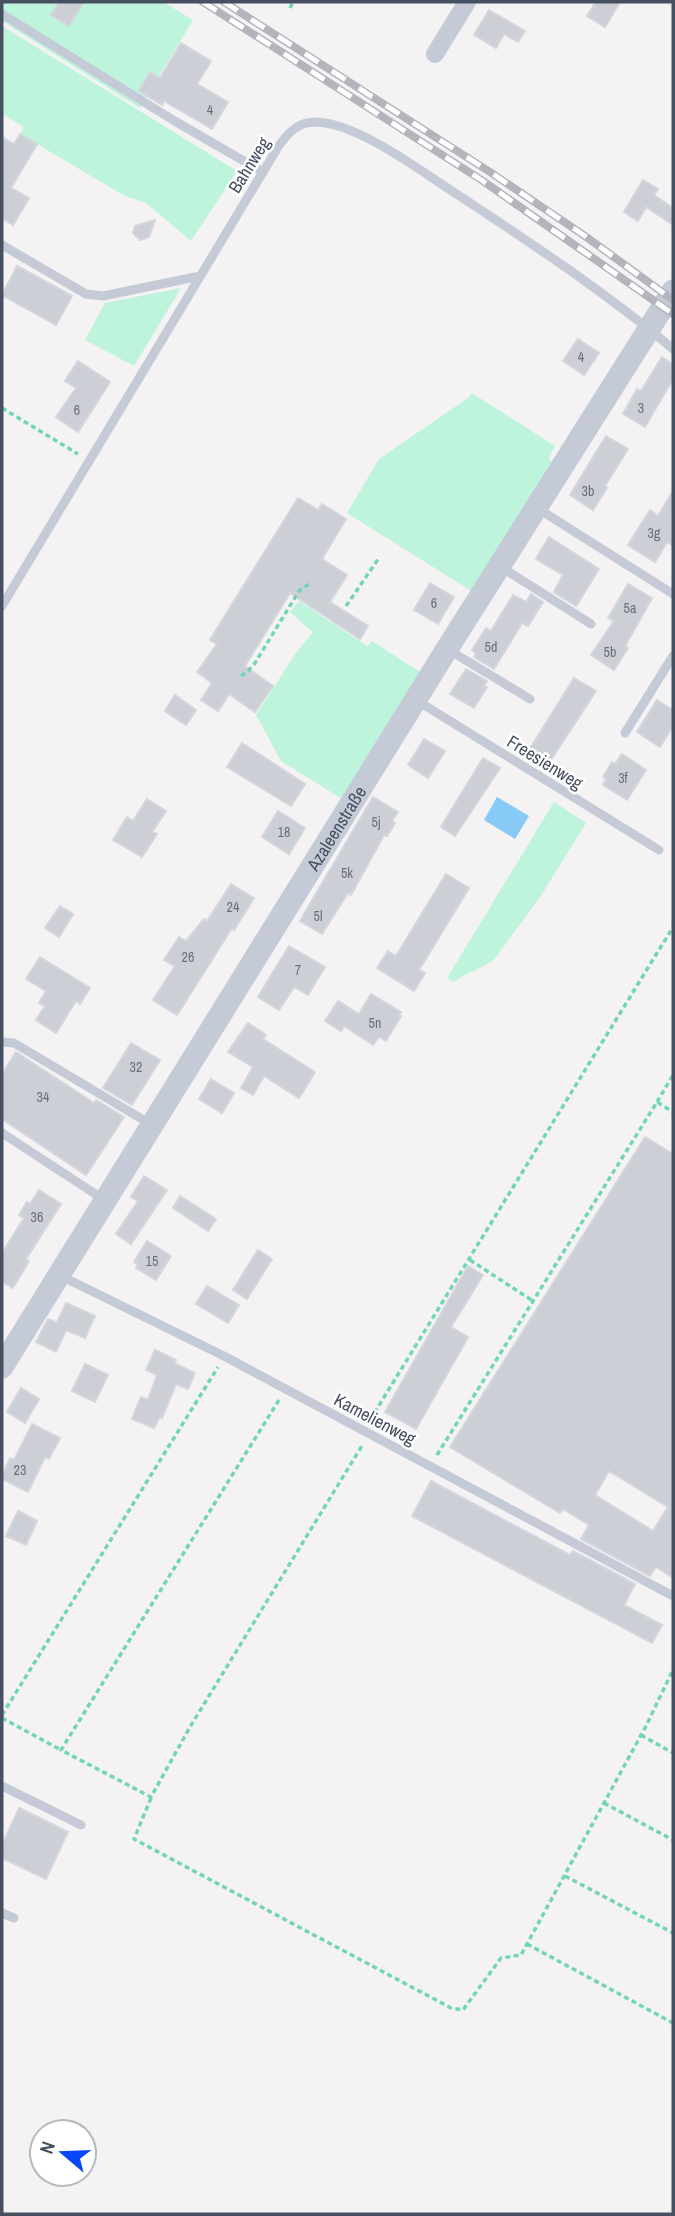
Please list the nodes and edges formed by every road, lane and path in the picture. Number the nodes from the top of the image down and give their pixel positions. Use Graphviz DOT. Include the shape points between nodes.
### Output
graph roads {
  1 [pos="293,2"];
  2 [pos="467,2"];
  3 [pos="289,8"];
  4 [pos="2,14"];
  5 [pos="435,54"];
  6 [pos="262,172"];
  7 [pos="2,245"];
  8 [pos="200,276"];
  9 [pos="673,291"];
  10 [pos="650,329"];
  11 [pos="673,349"];
  12 [pos="2,408"];
  13 [pos="89,461"];
  14 [pos="537,508"];
  15 [pos="379,558"];
  16 [pos="500,566"];
  17 [pos="309,583"];
  18 [pos="673,594"];
  19 [pos="2,606"];
  20 [pos="346,606"];
  21 [pos="591,624"];
  22 [pos="447,649"];
  23 [pos="673,656"];
  24 [pos="240,676"];
  25 [pos="530,699"];
  26 [pos="416,700"];
  27 [pos="625,733"];
  28 [pos="659,850"];
  29 [pos="673,927"];
  30 [pos="2,1042"];
  31 [pos="673,1075"];
  32 [pos="657,1102"];
  33 [pos="673,1112"];
  34 [pos="152,1125"];
  35 [pos="2,1133"];
  36 [pos="105,1200"];
  37 [pos="470,1260"];
  38 [pos="59,1275"];
  39 [pos="533,1301"];
  40 [pos="224,1356"];
  41 [pos="2,1367"];
  42 [pos="286,1389"];
  43 [pos="367,1432"];
  44 [pos="430,1466"];
  45 [pos="673,1596"];
  46 [pos="673,1670"];
  47 [pos="2,1716"];
  48 [pos="641,1735"];
  49 [pos="61,1750"];
  50 [pos="673,1753"];
  51 [pos="2,1786"];
  52 [pos="152,1797"];
  53 [pos="604,1803"];
  54 [pos="81,1825"];
  55 [pos="673,1840"];
  56 [pos="565,1876"];
  57 [pos="2,1913"];
  58 [pos="14,1918"];
  59 [pos="673,1933"];
  60 [pos="527,1944"];
  61 [pos="673,2023"];
  1 -- 3 [label="path"];
  2 -- 5 [label="street"];
  4 -- 6 [label="lane"];
  6 -- 8 [label="lane, Bahnweg"];
  6 -- 10 [label="lane, Bahnweg" via="285,138 303,124 318,122 366,138 479,209"];
  7 -- 8 [label="lane" via="86,294 103,296"];
  8 -- 13 [label="lane, Bahnweg"];
  9 -- 10 [label="street, Azaleenstraße"];
  10 -- 11 [label="lane, Bahnweg"];
  10 -- 14 [label="street, Azaleenstraße"];
  12 -- 13 [label="path"];
  13 -- 19 [label="lane, Bahnweg"];
  14 -- 16 [label="street, Azaleenstraße"];
  14 -- 18 [label="lane"];
  15 -- 20 [label="path"];
  16 -- 21 [label="lane"];
  16 -- 22 [label="street, Azaleenstraße"];
  17 -- 24 [label="path" via="299,591 255,663"];
  22 -- 25 [label="lane"];
  22 -- 26 [label="street, Azaleenstraße"];
  23 -- 27 [label="lane"];
  26 -- 28 [label="lane, Freesienweg"];
  26 -- 34 [label="street, Azaleenstraße"];
  29 -- 37 [label="path"];
  30 -- 34 [label="lane" via="14,1043"];
  31 -- 32 [label="path"];
  32 -- 33 [label="path"];
  32 -- 39 [label="path"];
  34 -- 36 [label="street, Azaleenstraße"];
  35 -- 36 [label="lane"];
  36 -- 38 [label="street, Azaleenstraße"];
  37 -- 39 [label="path"];
  37 -- 43 [label="path"];
  38 -- 40 [label="lane, Kamelienweg"];
  38 -- 41 [label="street, Azaleenstraße"];
  39 -- 44 [label="path"];
  40 -- 42 [label="lane, Kamelienweg"];
  40 -- 47 [label="path"];
  42 -- 43 [label="lane, Kamelienweg"];
  42 -- 49 [label="path"];
  43 -- 44 [label="lane, Kamelienweg"];
  43 -- 52 [label="path"];
  44 -- 45 [label="lane, Kamelienweg"];
  46 -- 48 [label="path"];
  47 -- 49 [label="path"];
  48 -- 50 [label="path"];
  48 -- 53 [label="path"];
  49 -- 52 [label="path"];
  51 -- 54 [label="lane"];
  52 -- 60 [label="path" via="134,1839 451,2008 463,2010 501,1958 522,1955"];
  53 -- 55 [label="path"];
  53 -- 56 [label="path"];
  56 -- 59 [label="path"];
  56 -- 60 [label="path"];
  57 -- 58 [label="lane"];
  60 -- 61 [label="path"];
}
